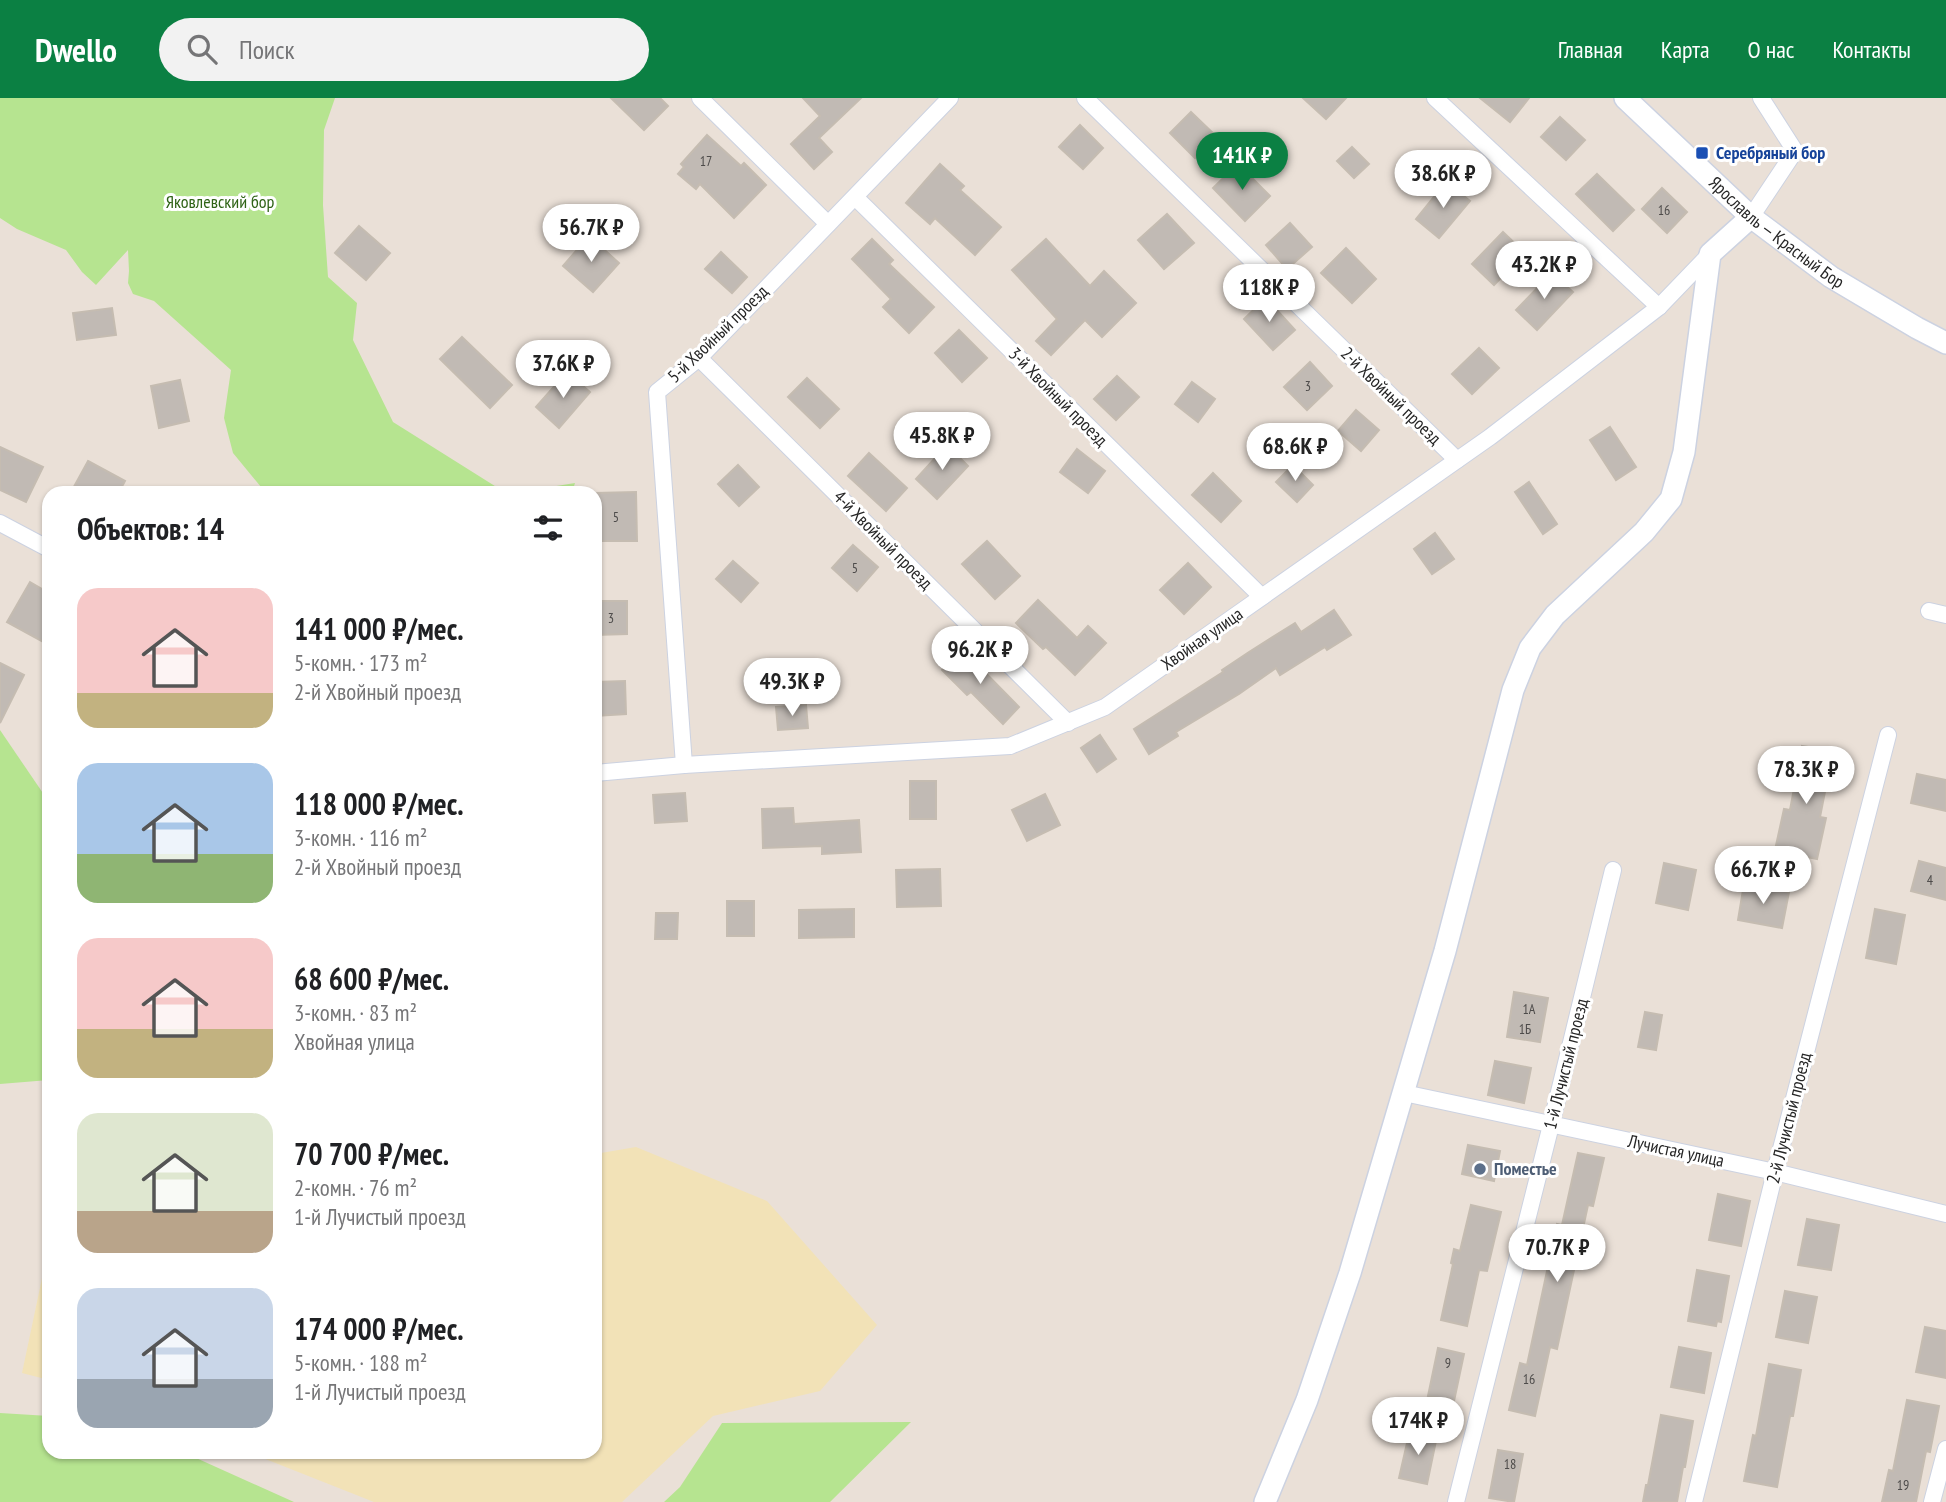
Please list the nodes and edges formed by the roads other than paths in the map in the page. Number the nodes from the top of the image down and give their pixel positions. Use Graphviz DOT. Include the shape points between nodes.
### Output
graph roads {
  1 [pos="700,98"];
  2 [pos="950,98"];
  3 [pos="1085,98"];
  4 [pos="1435,98"];
  5 [pos="1625,98"];
  6 [pos="1761,98"];
  7 [pos="855,197"];
  8 [pos="1751,217"];
  9 [pos="828,224"];
  10 [pos="1710,254"];
  11 [pos="1658,307"];
  12 [pos="1946,342"];
  13 [pos="699,358"];
  14 [pos="1457,460"];
  15 [pos="0,523"];
  16 [pos="42,545"];
  17 [pos="1262,597"];
  18 [pos="1929,611"];
  19 [pos="1946,615"];
  20 [pos="1068,723"];
  21 [pos="1888,735"];
  22 [pos="684,765"];
  23 [pos="602,772"];
  24 [pos="1613,870"];
  25 [pos="1404,1093"];
  26 [pos="1551,1125"];
  27 [pos="1775,1172"];
  28 [pos="1946,1214"];
  29 [pos="1946,1449"];
  30 [pos="1265,1502"];
  31 [pos="1456,1502"];
  32 [pos="1694,1502"];
  33 [pos="1933,1502"];
  1 -- 9 [label="street"];
  2 -- 7 [label="street, 5-й Хвойный проезд"];
  3 -- 14 [label="street, 2-й Хвойный проезд"];
  4 -- 11 [label="street"];
  5 -- 8 [label="street, Ярославль — Красный Бор"];
  6 -- 8 [label="street" via="1794,151"];
  7 -- 9 [label="street, 5-й Хвойный проезд"];
  7 -- 17 [label="street, 3-й Хвойный проезд"];
  8 -- 10 [label="street"];
  8 -- 12 [label="street, Ярославль — Красный Бор" via="1831,277"];
  9 -- 13 [label="street, 5-й Хвойный проезд"];
  10 -- 11 [label="street, Хвойная улица"];
  10 -- 25 [label="street" via="1684,452 1671,499 1644,533 1555,615 1530,648 1513,690"];
  11 -- 14 [label="street, Хвойная улица"];
  13 -- 20 [label="street, 4-й Хвойный проезд"];
  13 -- 22 [label="street, 5-й Хвойный проезд" via="657,392"];
  14 -- 17 [label="street, Хвойная улица"];
  15 -- 16 [label="street"];
  17 -- 20 [label="street, Хвойная улица" via="1105,707"];
  18 -- 19 [label="street"];
  20 -- 22 [label="street, Хвойная улица" via="1010,746"];
  21 -- 27 [label="street, 2-й Лучистый проезд"];
  22 -- 23 [label="street, Хвойная улица"];
  24 -- 26 [label="street, 1-й Лучистый проезд"];
  25 -- 26 [label="street, Лучистая улица"];
  25 -- 30 [label="street" via="1307,1400"];
  26 -- 27 [label="street, Лучистая улица"];
  26 -- 31 [label="street, 1-й Лучистый проезд"];
  27 -- 28 [label="street, Лучистая улица"];
  27 -- 32 [label="street, 2-й Лучистый проезд"];
  29 -- 33 [label="street"];
}
